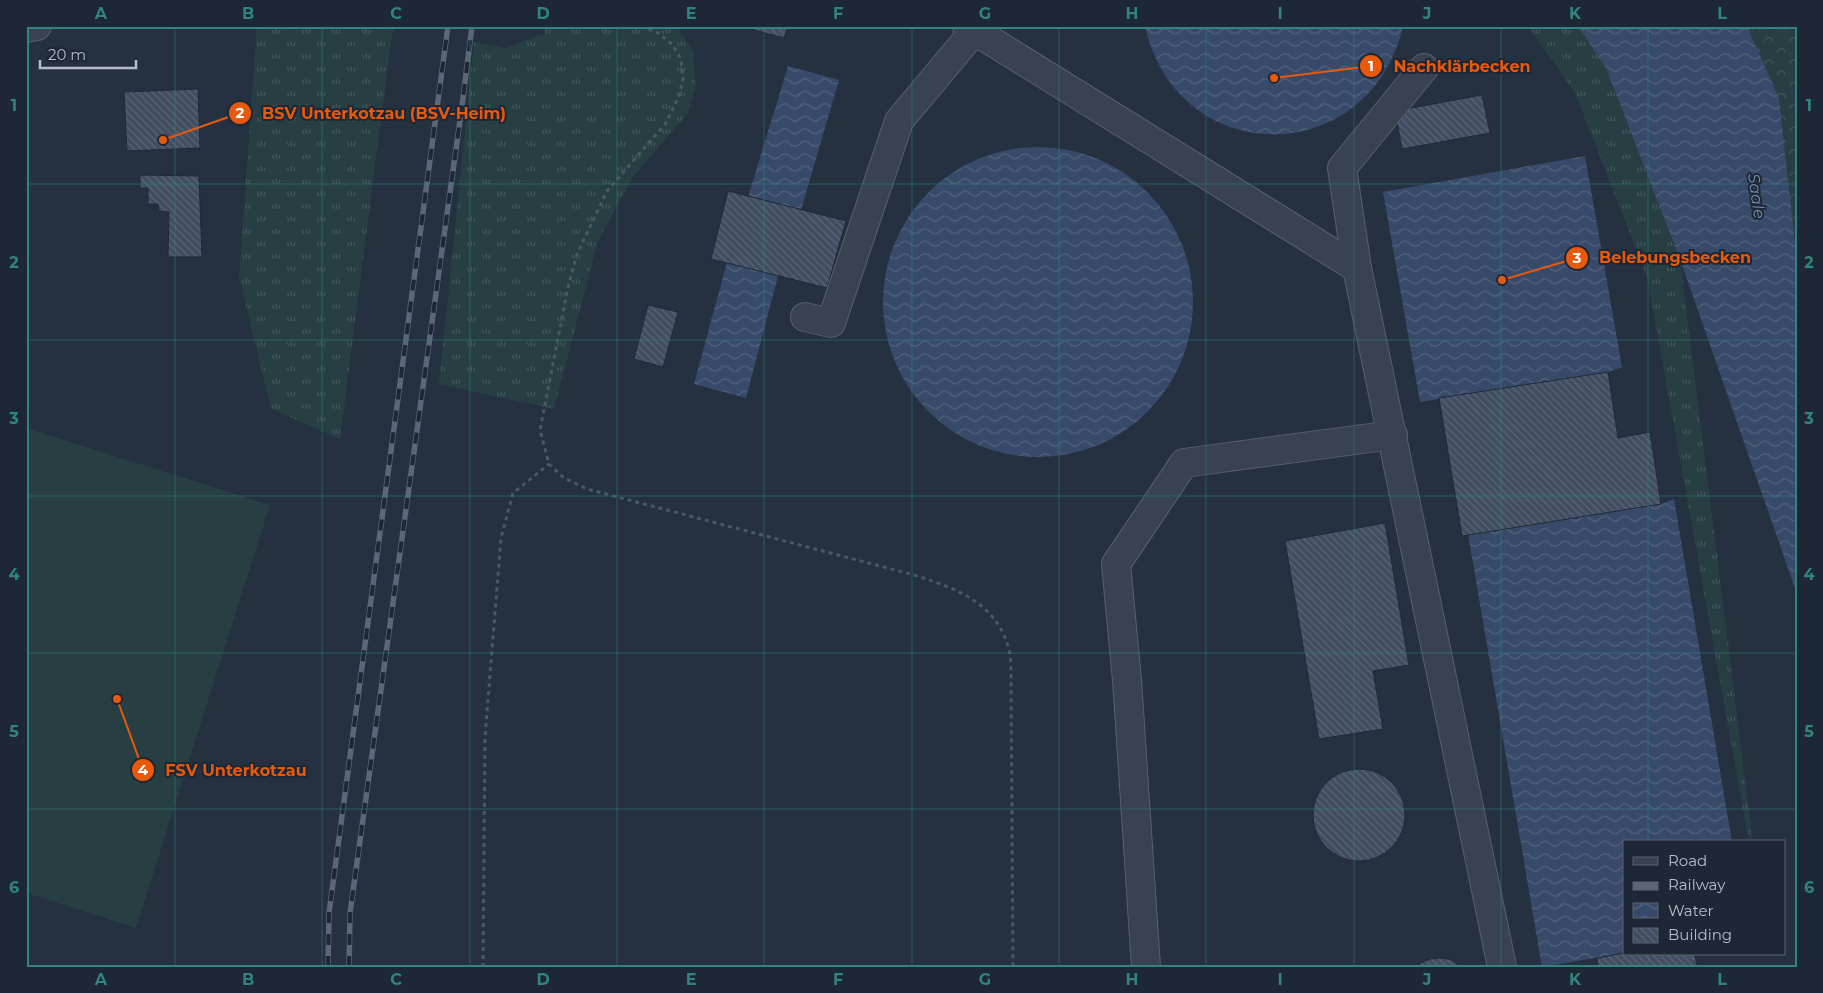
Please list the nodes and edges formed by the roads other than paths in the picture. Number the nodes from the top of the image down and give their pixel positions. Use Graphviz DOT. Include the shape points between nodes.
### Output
graph roads {
  1 [pos="37,26"];
  2 [pos="26,28"];
  3 [pos="971,28"];
  4 [pos="1424,68"];
  5 [pos="1357,268"];
  6 [pos="804,317"];
  7 [pos="1393,436"];
  8 [pos="1146,967"];
  9 [pos="1502,967"];
  1 -- 2 [label="street"];
  3 -- 5 [label="street"];
  3 -- 6 [label="street" via="899,121 832,323"];
  4 -- 5 [label="street" via="1342,168"];
  5 -- 7 [label="street"];
  7 -- 8 [label="street" via="1184,463 1116,564 1128,690"];
  7 -- 9 [label="street"];
}
